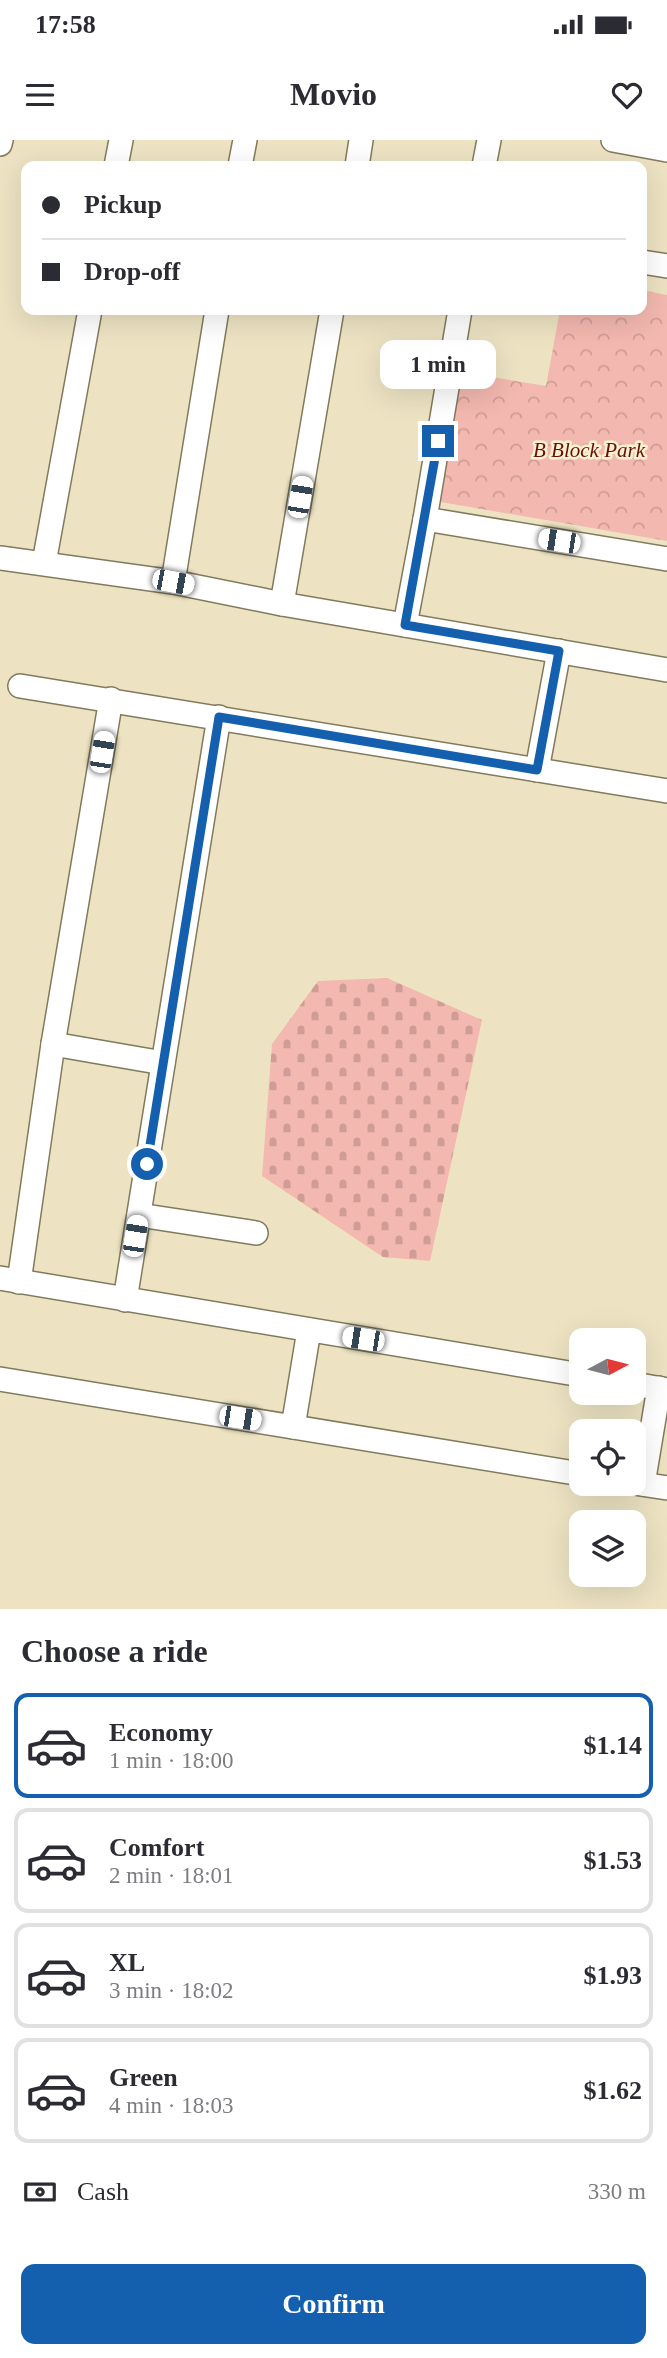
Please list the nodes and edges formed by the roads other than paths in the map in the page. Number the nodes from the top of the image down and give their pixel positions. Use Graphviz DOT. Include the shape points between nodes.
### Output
graph roads {
  1 [pos="121,140"];
  2 [pos="244,140"];
  3 [pos="361,140"];
  4 [pos="489,140"];
  5 [pos="612,140"];
  6 [pos="667,150"];
  7 [pos="117,161"];
  8 [pos="241,161"];
  9 [pos="357,161"];
  10 [pos="485,161"];
  11 [pos="647,263"];
  12 [pos="667,266"];
  13 [pos="89,315"];
  14 [pos="216,315"];
  15 [pos="331,315"];
  16 [pos="459,315"];
  17 [pos="425,519"];
  18 [pos="0,558"];
  19 [pos="667,559"];
  20 [pos="44,563"];
  21 [pos="173,582"];
  22 [pos="282,604"];
  23 [pos="405,625"];
  24 [pos="559,651"];
  25 [pos="667,670"];
  26 [pos="20,686"];
  27 [pos="111,699"];
  28 [pos="219,717"];
  29 [pos="537,770"];
  30 [pos="667,791"];
  31 [pos="53,1044"];
  32 [pos="163,1063"];
  33 [pos="139,1215"];
  34 [pos="256,1233"];
  35 [pos="9,1280"];
  36 [pos="125,1300"];
  37 [pos="309,1330"];
  38 [pos="569,1373"];
  39 [pos="0,1379"];
  40 [pos="663,1389"];
  41 [pos="293,1427"];
  42 [pos="646,1453"];
  43 [pos="569,1472"];
  44 [pos="646,1484"];
  45 [pos="667,1488"];
  1 -- 7 [label="street"];
  2 -- 8 [label="street"];
  3 -- 9 [label="street"];
  4 -- 10 [label="street"];
  5 -- 6 [label="street"];
  11 -- 12 [label="street"];
  13 -- 20 [label="street"];
  14 -- 21 [label="street"];
  15 -- 22 [label="street"];
  16 -- 17 [label="street"];
  17 -- 19 [label="street"];
  17 -- 23 [label="street"];
  18 -- 20 [label="street"];
  20 -- 21 [label="street"];
  21 -- 22 [label="street"];
  22 -- 23 [label="street"];
  23 -- 24 [label="street"];
  24 -- 25 [label="street"];
  24 -- 29 [label="street"];
  26 -- 27 [label="street"];
  27 -- 28 [label="street"];
  27 -- 31 [label="street"];
  28 -- 29 [label="street"];
  28 -- 32 [label="street"];
  29 -- 30 [label="street"];
  31 -- 32 [label="street"];
  31 -- 35 [label="street"];
  32 -- 33 [label="street"];
  33 -- 34 [label="street"];
  33 -- 36 [label="street"];
  35 -- 36 [label="street"];
  36 -- 37 [label="street"];
  37 -- 38 [label="street"];
  37 -- 41 [label="street"];
  39 -- 41 [label="street"];
  40 -- 42 [label="street"];
  41 -- 43 [label="street"];
  44 -- 45 [label="street"];
}
